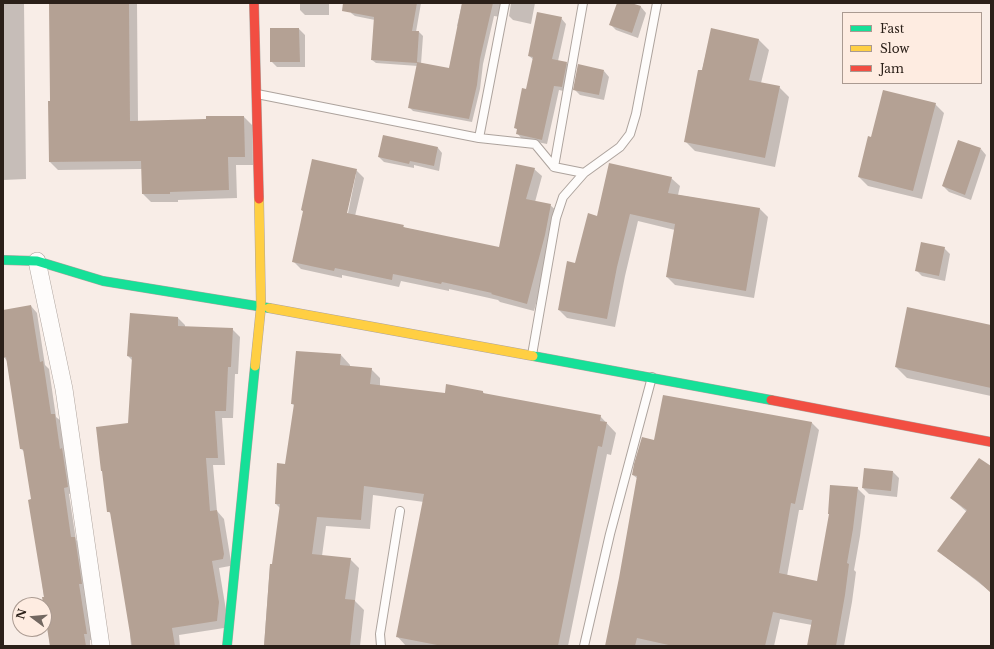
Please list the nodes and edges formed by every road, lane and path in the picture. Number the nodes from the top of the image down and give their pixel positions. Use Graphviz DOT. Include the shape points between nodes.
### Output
graph roads {
  1 [pos="254,3"];
  2 [pos="505,3"];
  3 [pos="583,3"];
  4 [pos="657,3"];
  5 [pos="255,94"];
  6 [pos="479,138"];
  7 [pos="554,167"];
  8 [pos="584,173"];
  9 [pos="3,260"];
  10 [pos="37,261"];
  11 [pos="261,307"];
  12 [pos="532,356"];
  13 [pos="652,377"];
  14 [pos="991,442"];
  15 [pos="400,511"];
  16 [pos="101,646"];
  17 [pos="227,646"];
  18 [pos="382,646"];
  19 [pos="584,646"];
  1 -- 5 [label="street"];
  2 -- 6 [label="lane"];
  3 -- 7 [label="lane"];
  4 -- 8 [label="lane" via="630,134 620,147"];
  5 -- 6 [label="lane"];
  5 -- 11 [label="street"];
  6 -- 7 [label="lane" via="536,144"];
  7 -- 8 [label="lane"];
  8 -- 12 [label="lane" via="563,197 556,218"];
  9 -- 10 [label="street"];
  10 -- 11 [label="street" via="103,281"];
  10 -- 16 [label="street" via="64,389"];
  11 -- 12 [label="street"];
  11 -- 17 [label="street"];
  12 -- 13 [label="street"];
  13 -- 14 [label="street"];
  13 -- 19 [label="lane" via="610,534"];
  15 -- 18 [label="lane" via="380,634"];
}
